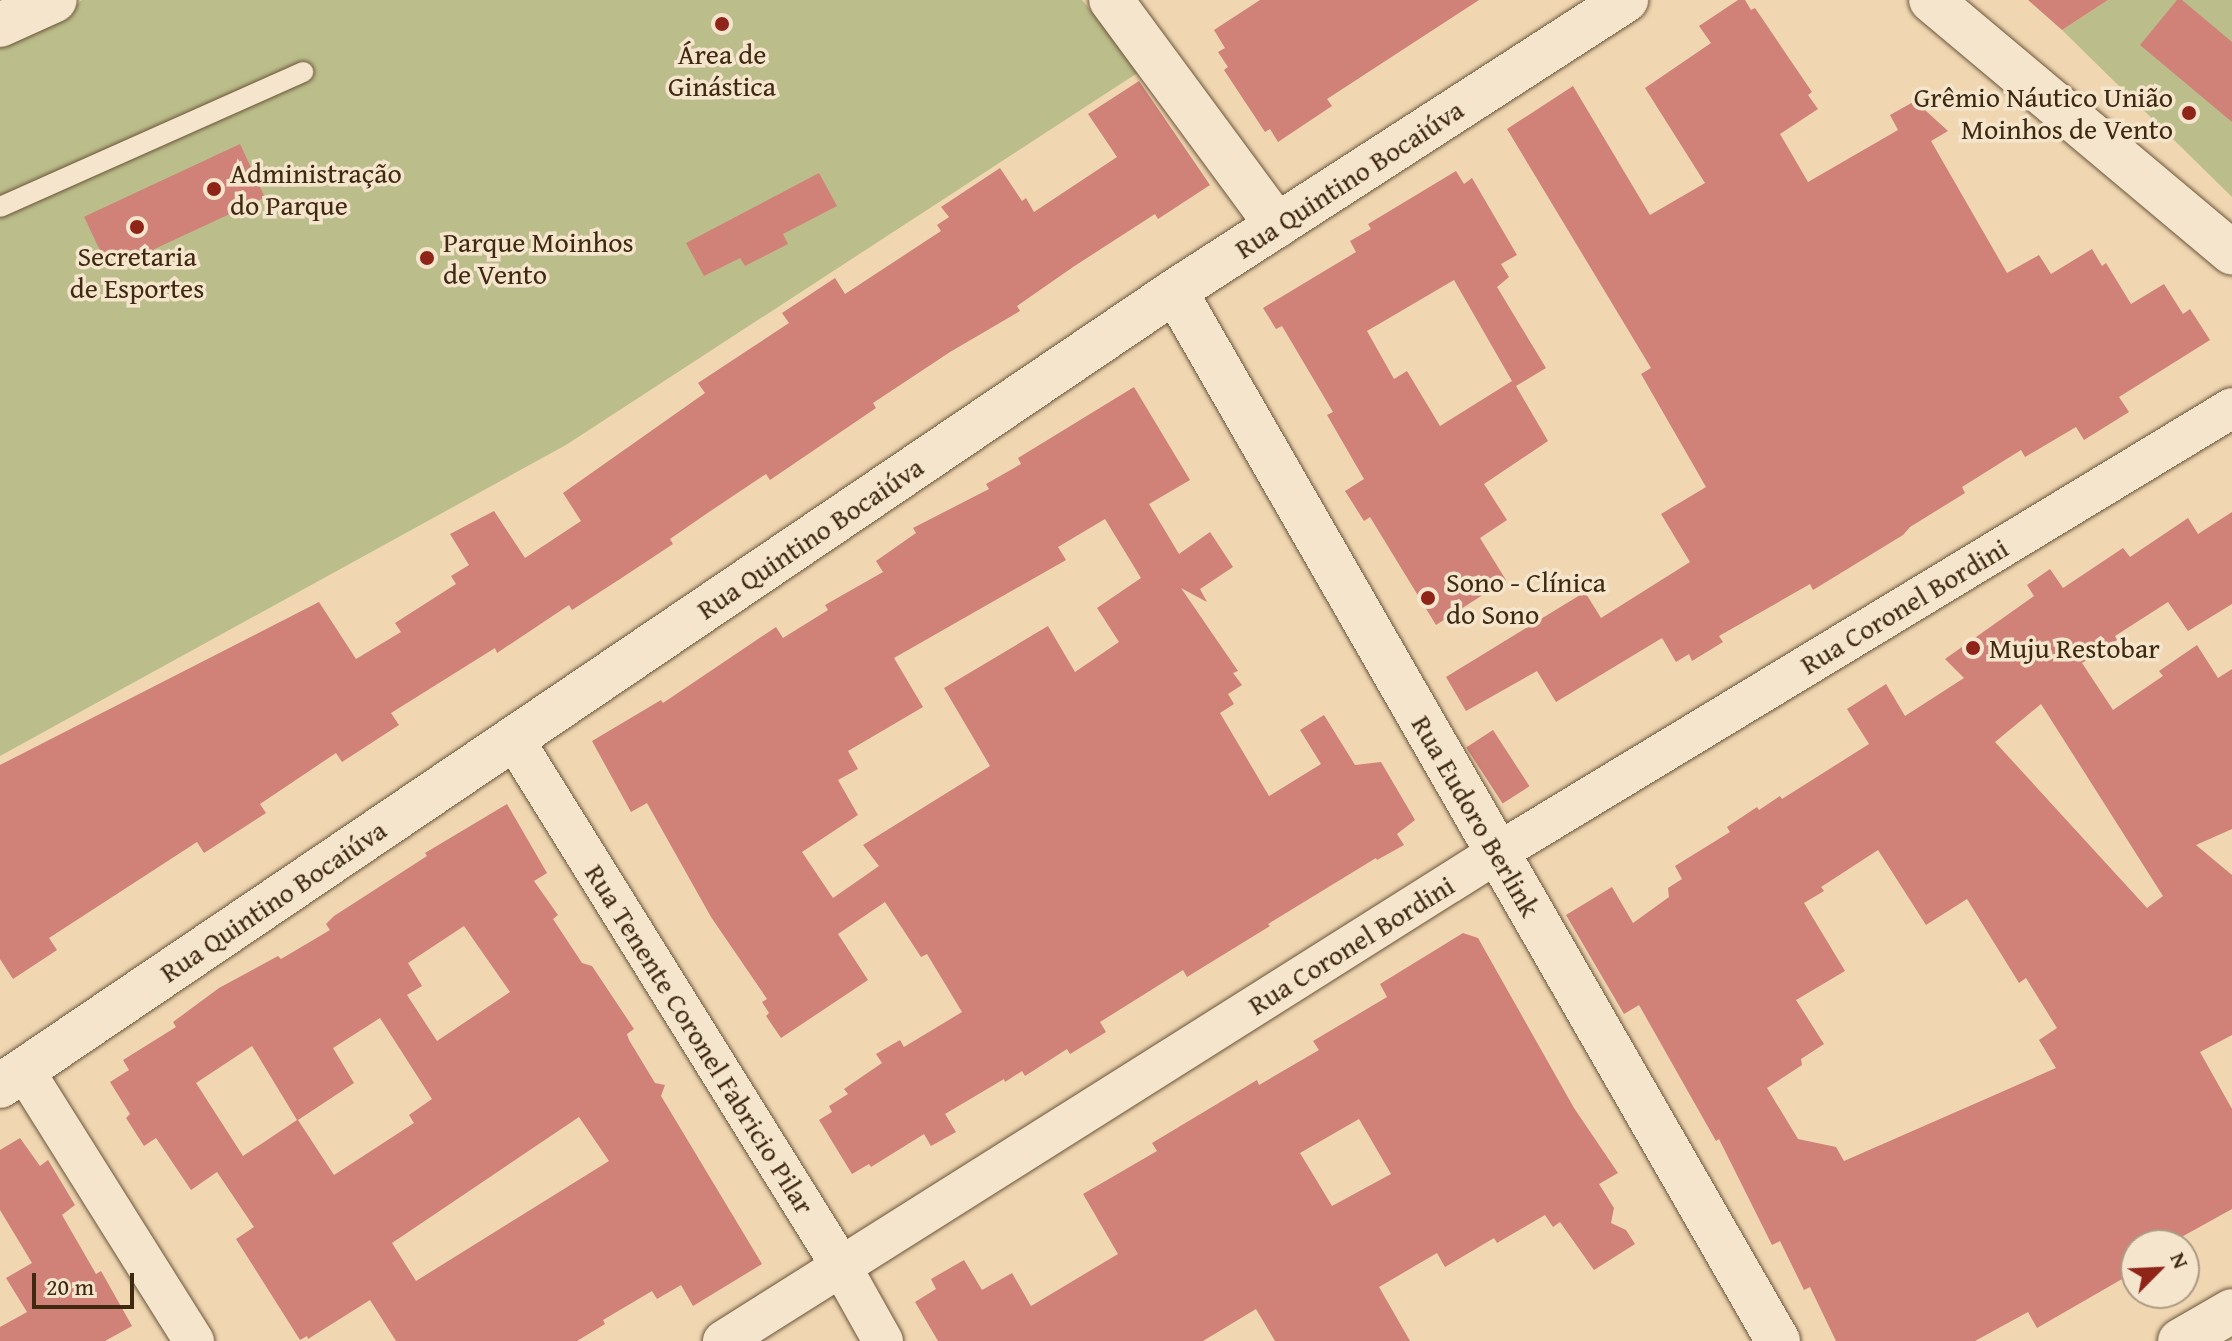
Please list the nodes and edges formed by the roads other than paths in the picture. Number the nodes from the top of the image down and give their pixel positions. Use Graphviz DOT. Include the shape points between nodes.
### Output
graph roads {
  1 [pos="55,0"];
  2 [pos="1111,0"];
  3 [pos="1626,0"];
  4 [pos="1931,0"];
  5 [pos="0,25"];
  6 [pos="303,72"];
  7 [pos="0,207"];
  8 [pos="1277,225"];
  9 [pos="2232,253"];
  10 [pos="1175,291"];
  11 [pos="2232,408"];
  12 [pos="513,738"];
  13 [pos="1497,853"];
  14 [pos="12,1078"];
  15 [pos="841,1266"];
  16 [pos="2232,1311"];
  17 [pos="194,1341"];
  18 [pos="723,1341"];
  19 [pos="883,1341"];
  20 [pos="1778,1341"];
  21 [pos="2180,1341"];
  1 -- 5 [label="street"];
  2 -- 8 [label="street"];
  3 -- 8 [label="street, Rua Quintino Bocaiúva"];
  4 -- 9 [label="street"];
  6 -- 7 [label="lane"];
  8 -- 10 [label="street, Rua Quintino Bocaiúva"];
  10 -- 12 [label="street, Rua Quintino Bocaiúva"];
  10 -- 13 [label="street, Rua Eudoro Berlink"];
  11 -- 13 [label="street, Rua Coronel Bordini"];
  12 -- 14 [label="street, Rua Quintino Bocaiúva"];
  12 -- 15 [label="street, Rua Tenente Coronel Fabricio Pilar"];
  13 -- 15 [label="street, Rua Coronel Bordini"];
  13 -- 20 [label="street, Rua Eudoro Berlink"];
  14 -- 17 [label="street"];
  15 -- 18 [label="street, Rua Coronel Bordini"];
  15 -- 19 [label="street, Rua Tenente Coronel Fabricio Pilar"];
  16 -- 21 [label="street"];
}
